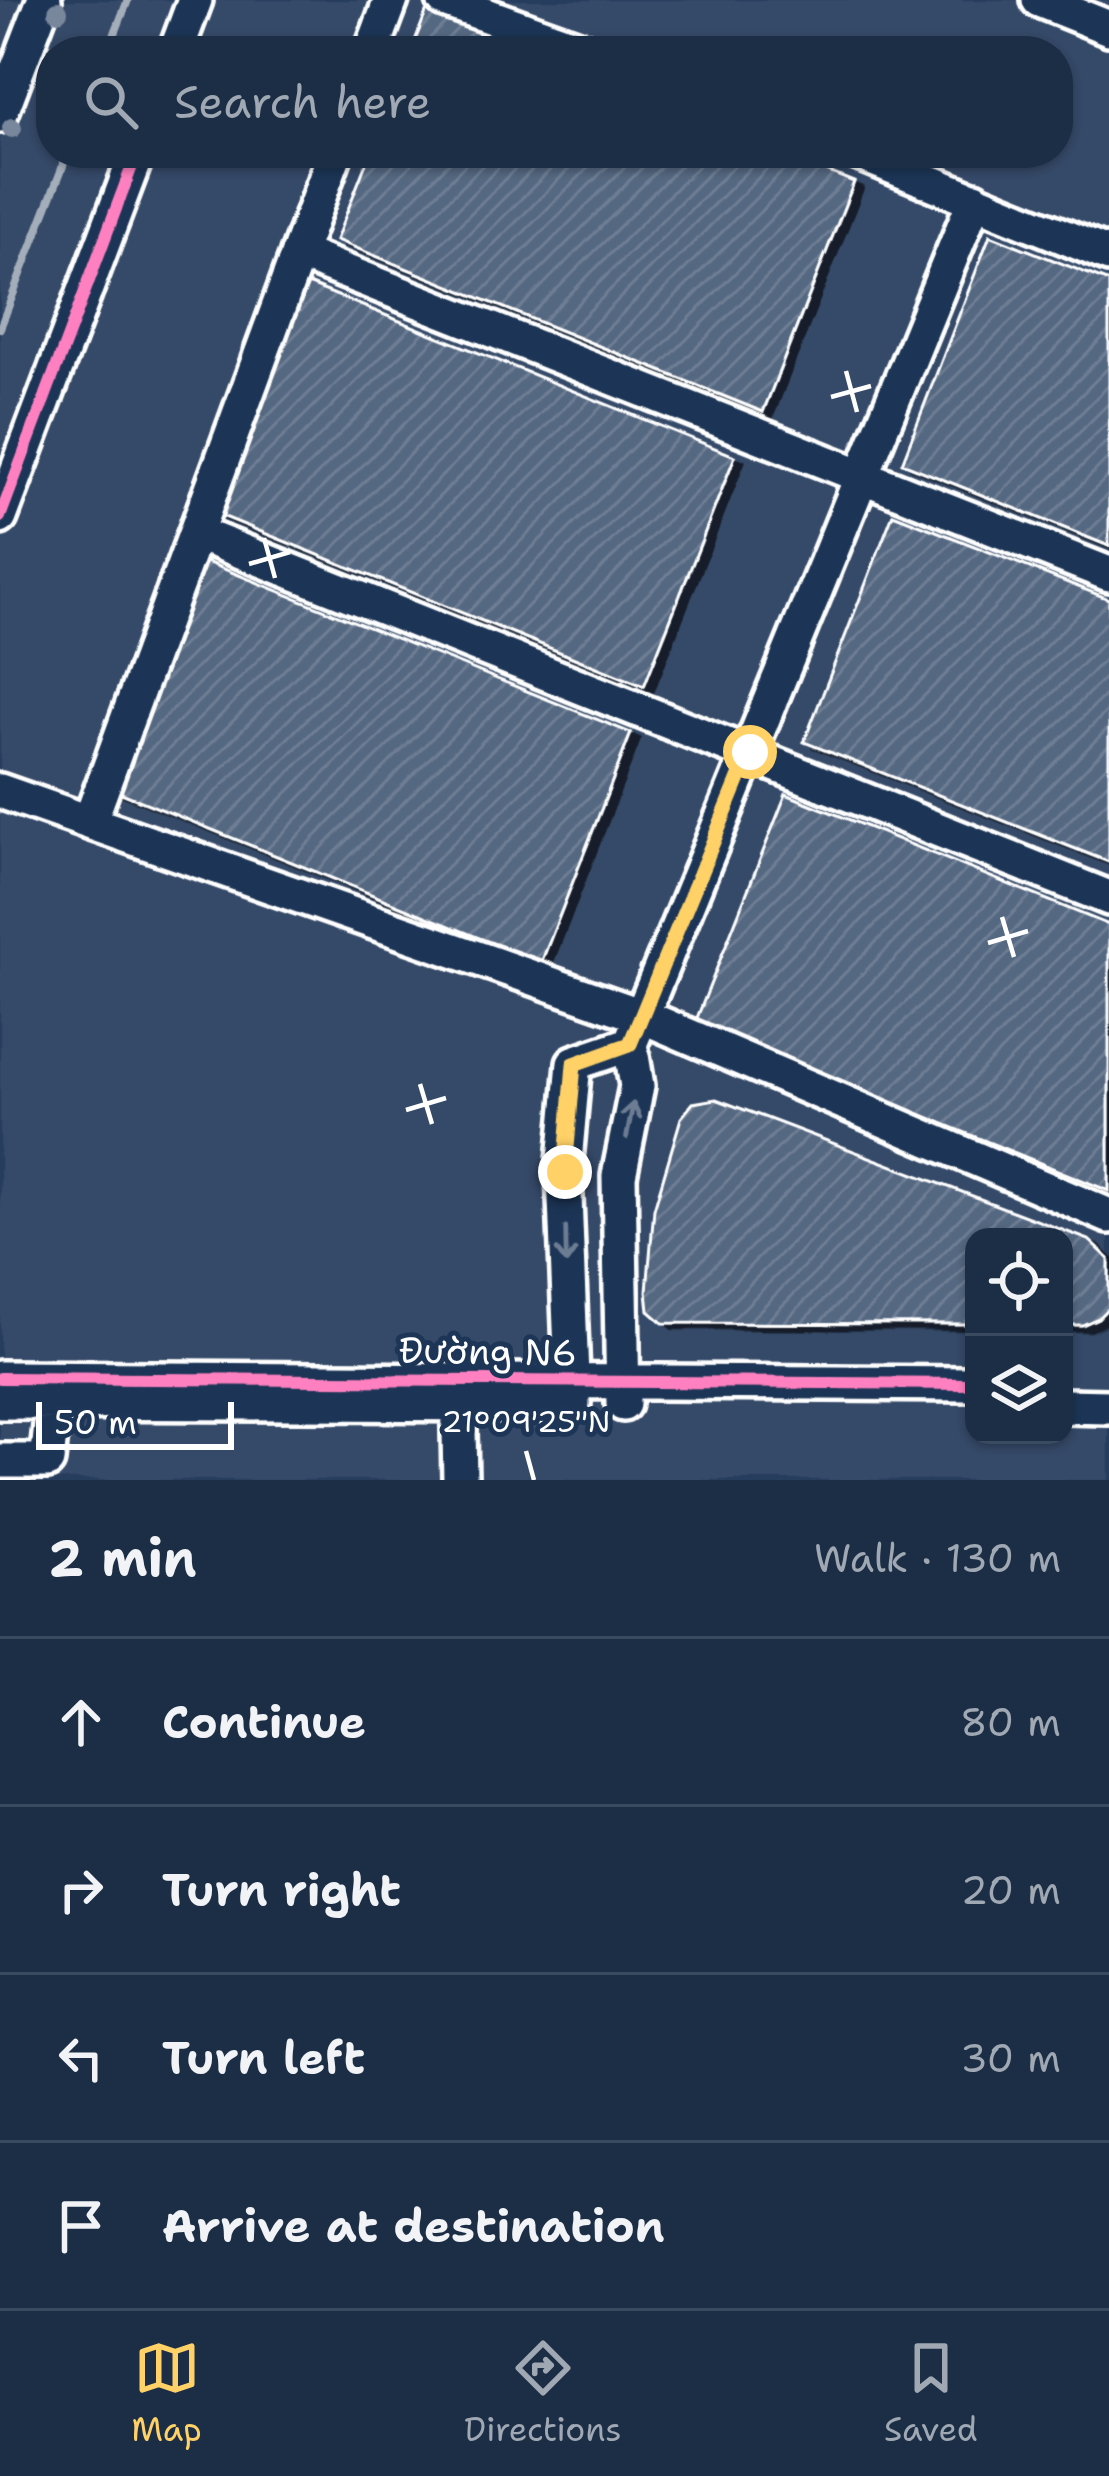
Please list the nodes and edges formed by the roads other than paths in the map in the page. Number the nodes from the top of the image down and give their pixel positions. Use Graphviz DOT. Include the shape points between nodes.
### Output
graph roads {
  1 [pos="44,0"];
  2 [pos="196,0"];
  3 [pos="391,0"];
  4 [pos="444,0"];
  5 [pos="1039,0"];
  6 [pos="1109,28"];
  7 [pos="182,36"];
  8 [pos="378,36"];
  9 [pos="544,36"];
  10 [pos="2,105"];
  11 [pos="131,168"];
  12 [pos="329,168"];
  13 [pos="896,168"];
  14 [pos="975,200"];
  15 [pos="298,253"];
  16 [pos="1109,255"];
  17 [pos="862,475"];
  18 [pos="0,517"];
  19 [pos="196,532"];
  20 [pos="1109,574"];
  21 [pos="750,752"];
  22 [pos="0,791"];
  23 [pos="90,821"];
  24 [pos="1109,898"];
  25 [pos="636,1030"];
  26 [pos="1109,1216"];
  27 [pos="0,1378"];
  28 [pos="1073,1384"];
  29 [pos="1109,1384"];
  30 [pos="459,1391"];
  31 [pos="573,1393"];
  32 [pos="623,1394"];
  33 [pos="965,1395"];
  34 [pos="0,1402"];
  35 [pos="1073,1406"];
  36 [pos="1109,1407"];
  37 [pos="52,1417"];
  38 [pos="0,1461"];
  39 [pos="460,1480"];
  1 -- 10 [label="street"];
  2 -- 7 [label="street"];
  3 -- 8 [label="street"];
  4 -- 9 [label="street"];
  5 -- 6 [label="street"];
  11 -- 18 [label="street"];
  12 -- 15 [label="street"];
  13 -- 14 [label="street"];
  14 -- 16 [label="street"];
  14 -- 17 [label="street"];
  15 -- 17 [label="street"];
  15 -- 19 [label="street"];
  17 -- 20 [label="street"];
  17 -- 21 [label="street"];
  19 -- 21 [label="street"];
  19 -- 23 [label="street"];
  21 -- 24 [label="street"];
  21 -- 25 [label="street"];
  22 -- 23 [label="street"];
  23 -- 25 [label="street"];
  25 -- 26 [label="street"];
  25 -- 31 [label="street, one-way" via="574,1064 565,1172"];
  32 -- 25 [label="street, one-way" via="619,1176 637,1086"];
  27 -- 30 [label="street, Đường N6"];
  28 -- 29 [label="street"];
  30 -- 31 [label="street, Đường N6"];
  30 -- 34 [label="street, Đường N6"];
  30 -- 39 [label="street"];
  31 -- 32 [label="street, Đường N6"];
  32 -- 33 [label="street, Đường N6"];
  35 -- 36 [label="street"];
  37 -- 38 [label="street" via="47,1460"];
}
